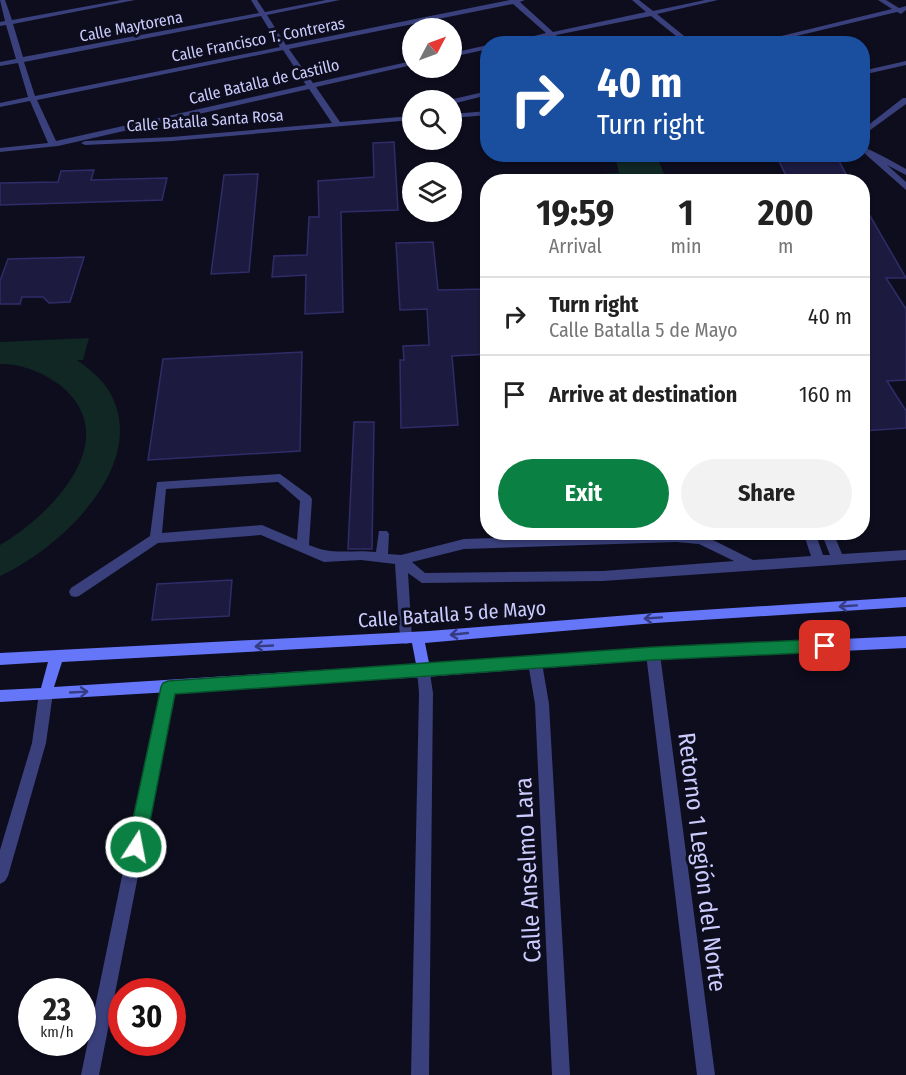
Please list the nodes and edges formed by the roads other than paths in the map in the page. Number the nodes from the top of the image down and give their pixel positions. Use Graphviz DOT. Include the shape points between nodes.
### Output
graph roads {
  1 [pos="2,0"];
  2 [pos="132,0"];
  3 [pos="254,0"];
  4 [pos="337,0"];
  5 [pos="516,0"];
  6 [pos="635,0"];
  7 [pos="715,0"];
  8 [pos="881,0"];
  9 [pos="906,8"];
  10 [pos="898,10"];
  11 [pos="652,12"];
  12 [pos="264,14"];
  13 [pos="906,15"];
  14 [pos="10,22"];
  15 [pos="0,24"];
  16 [pos="552,34"];
  17 [pos="543,36"];
  18 [pos="681,36"];
  19 [pos="786,36"];
  20 [pos="284,47"];
  21 [pos="480,49"];
  22 [pos="462,53"];
  23 [pos="22,60"];
  24 [pos="906,63"];
  25 [pos="0,64"];
  26 [pos="402,65"];
  27 [pos="870,72"];
  28 [pos="309,85"];
  29 [pos="480,95"];
  30 [pos="32,98"];
  31 [pos="462,100"];
  32 [pos="906,100"];
  33 [pos="0,105"];
  34 [pos="402,114"];
  35 [pos="480,114"];
  36 [pos="462,115"];
  37 [pos="402,119"];
  38 [pos="374,121"];
  39 [pos="338,125"];
  40 [pos="870,128"];
  41 [pos="53,144"];
  42 [pos="0,150"];
  43 [pos="870,152"];
  44 [pos="870,154"];
  45 [pos="906,172"];
  46 [pos="906,187"];
  47 [pos="383,534"];
  48 [pos="156,538"];
  49 [pos="585,540"];
  50 [pos="702,540"];
  51 [pos="812,540"];
  52 [pos="830,540"];
  53 [pos="303,547"];
  54 [pos="906,555"];
  55 [pos="382,558"];
  56 [pos="838,559"];
  57 [pos="401,560"];
  58 [pos="819,560"];
  59 [pos="752,565"];
  60 [pos="75,592"];
  61 [pos="906,602"];
  62 [pos="412,638"];
  63 [pos="906,642"];
  64 [pos="653,654"];
  65 [pos="57,656"];
  66 [pos="0,659"];
  67 [pos="535,663"];
  68 [pos="424,671"];
  69 [pos="168,687"];
  70 [pos="46,693"];
  71 [pos="0,696"];
  72 [pos="0,876"];
  73 [pos="90,1075"];
  74 [pos="420,1075"];
  75 [pos="561,1075"];
  76 [pos="706,1075"];
  1 -- 14 [label="street"];
  2 -- 14 [label="street"];
  3 -- 12 [label="street"];
  4 -- 12 [label="street, Calle Maytorena"];
  5 -- 16 [label="street"];
  5 -- 20 [label="street, Calle Francisco T. Contreras"];
  6 -- 11 [label="street"];
  7 -- 11 [label="street"];
  8 -- 10 [label="street"];
  9 -- 10 [label="street"];
  10 -- 13 [label="street"];
  10 -- 19 [label="street"];
  11 -- 16 [label="street"];
  11 -- 18 [label="street"];
  12 -- 20 [label="street"];
  12 -- 23 [label="street, Calle Maytorena"];
  14 -- 15 [label="street"];
  14 -- 23 [label="street"];
  16 -- 17 [label="street"];
  20 -- 28 [label="street"];
  20 -- 30 [label="street, Calle Francisco T. Contreras"];
  21 -- 22 [label="street"];
  23 -- 25 [label="street, Calle Maytorena"];
  23 -- 30 [label="street"];
  24 -- 27 [label="street"];
  26 -- 28 [label="street, Calle Batalla de Castillo"];
  28 -- 39 [label="street"];
  28 -- 41 [label="street, Calle Batalla de Castillo"];
  29 -- 31 [label="street"];
  30 -- 33 [label="street, Calle Francisco T. Contreras"];
  30 -- 41 [label="street"];
  32 -- 40 [label="street"];
  34 -- 38 [label="street"];
  35 -- 36 [label="street"];
  37 -- 38 [label="street, Calle Batalla Santa Rosa"];
  38 -- 39 [label="street, Calle Batalla Santa Rosa"];
  39 -- 41 [label="street, Calle Batalla Santa Rosa"];
  41 -- 42 [label="street, Calle Batalla Santa Rosa"];
  43 -- 45 [label="street"];
  44 -- 46 [label="street"];
  47 -- 55 [label="street"];
  48 -- 53 [label="street" via="262,530"];
  48 -- 53 [label="street" via="161,485 280,478 306,499"];
  48 -- 60 [label="street"];
  49 -- 57 [label="street" via="464,544"];
  50 -- 59 [label="street"];
  51 -- 58 [label="street"];
  52 -- 56 [label="street"];
  53 -- 55 [label="street" via="324,557"];
  54 -- 56 [label="street"];
  55 -- 57 [label="street"];
  56 -- 58 [label="street"];
  57 -- 59 [label="street" via="422,578 603,576"];
  57 -- 62 [label="street"];
  58 -- 59 [label="street"];
  61 -- 62 [label="street, Calle Batalla 5 de Mayo, one-way"];
  62 -- 65 [label="street, Calle Batalla 5 de Mayo, one-way"];
  62 -- 68 [label="street"];
  63 -- 64 [label="street"];
  64 -- 67 [label="street"];
  64 -- 76 [label="street, Retorno 1 Legión del Norte"];
  65 -- 66 [label="street, Calle Batalla 5 de Mayo"];
  65 -- 70 [label="street"];
  67 -- 68 [label="street"];
  67 -- 75 [label="street, Calle Anselmo Lara" via="542,704"];
  68 -- 69 [label="street"];
  68 -- 74 [label="street"];
  70 -- 69 [label="street, one-way"];
  69 -- 73 [label="street"];
  70 -- 71 [label="street"];
  70 -- 72 [label="street" via="39,743"];
}
